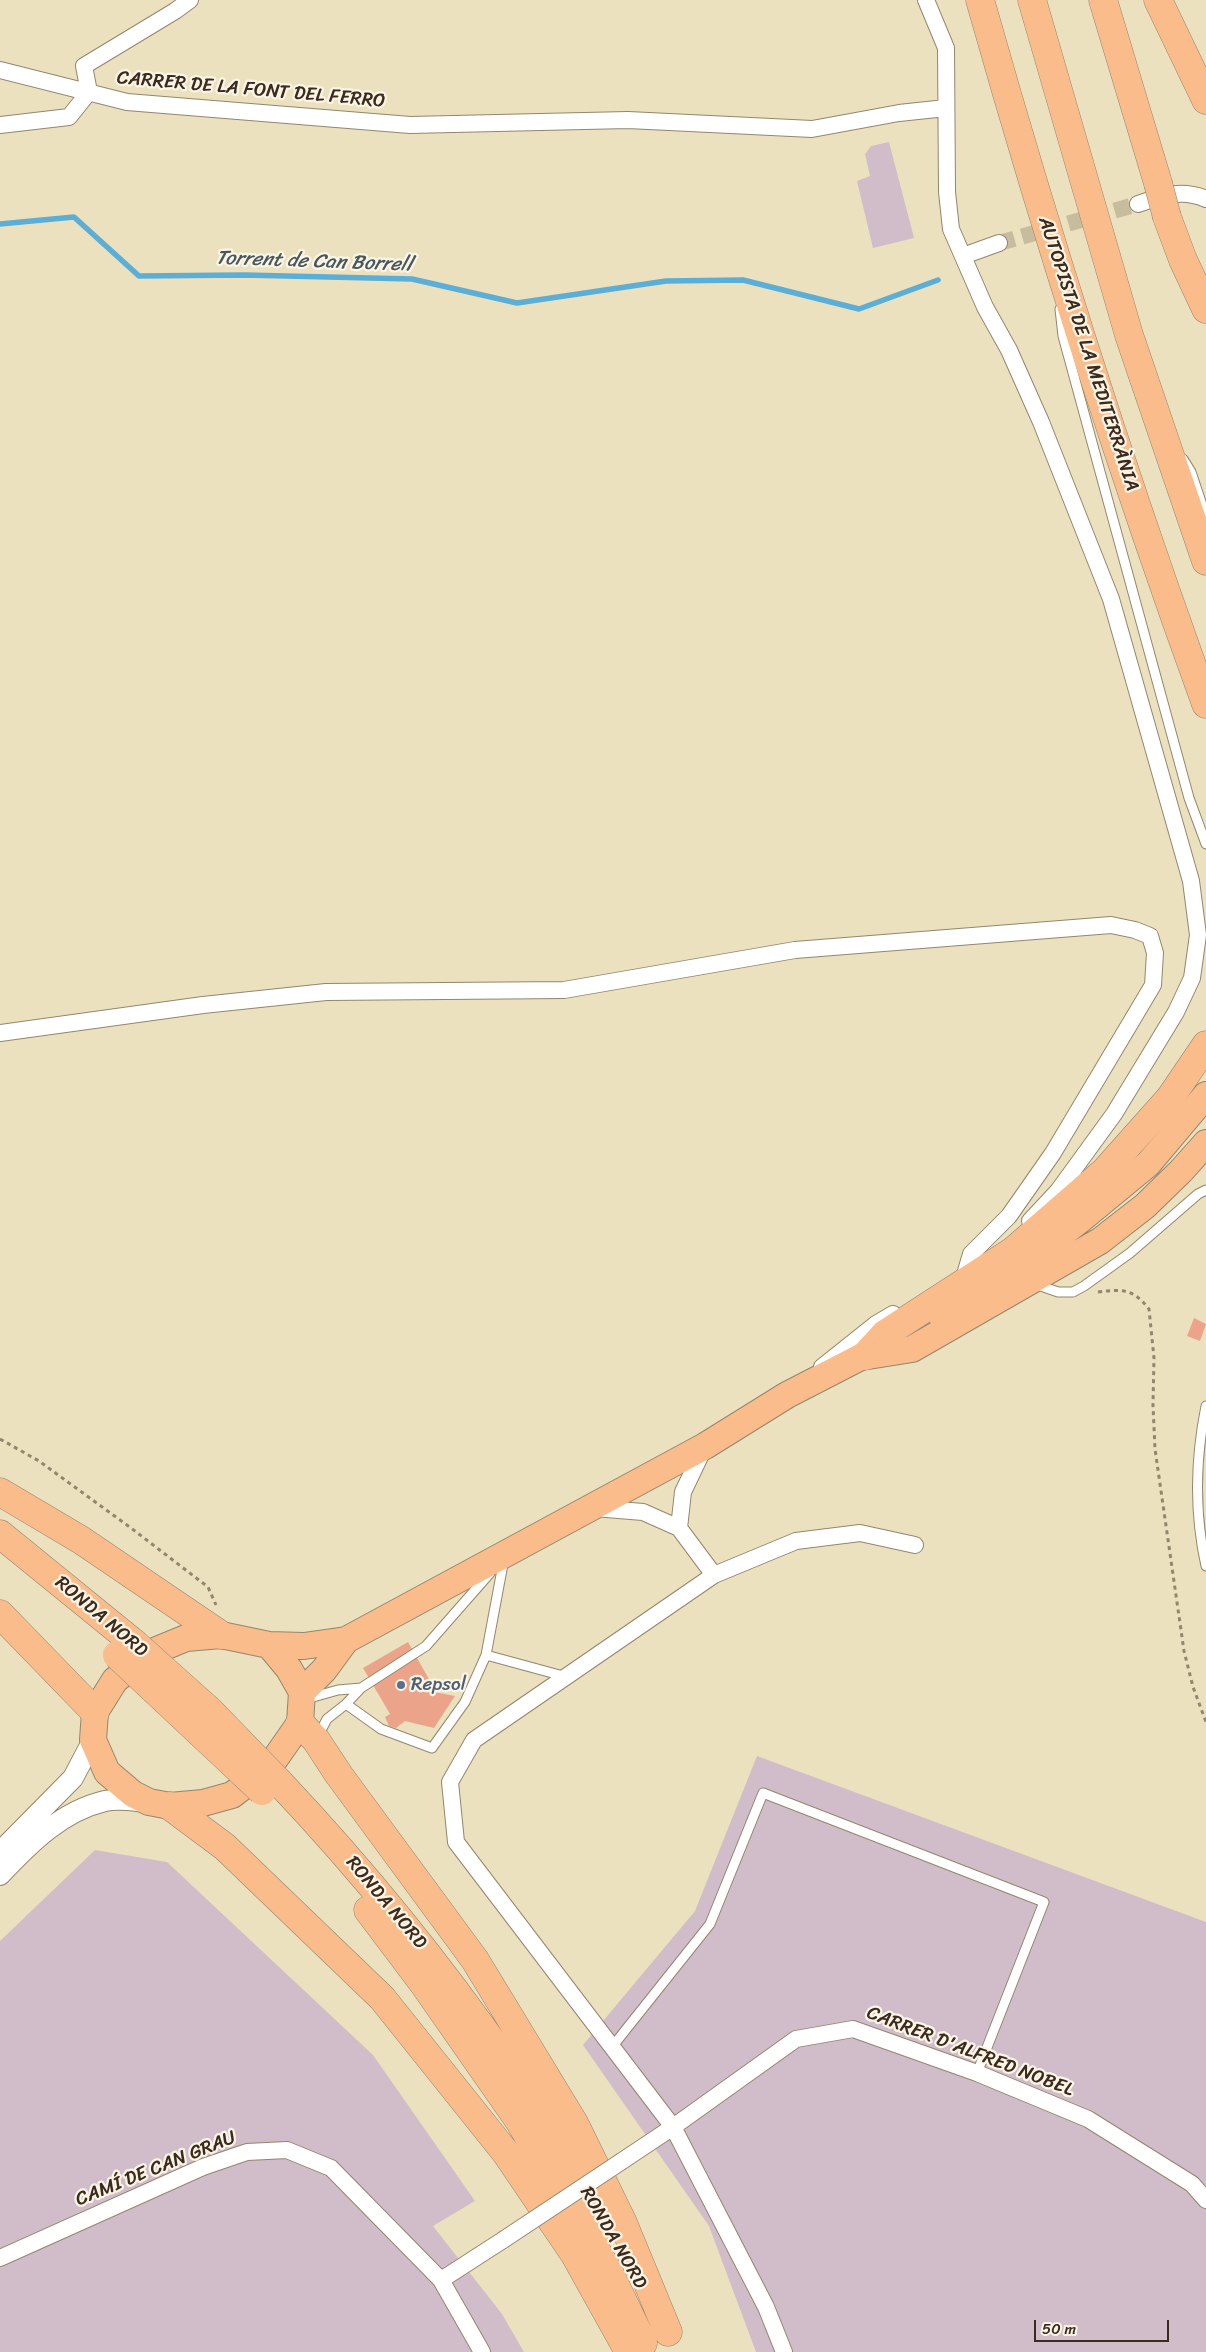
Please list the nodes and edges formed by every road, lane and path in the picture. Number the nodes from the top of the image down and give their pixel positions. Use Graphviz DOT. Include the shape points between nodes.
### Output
graph roads {
  1 [pos="190,0"];
  2 [pos="926,0"];
  3 [pos="980,0"];
  4 [pos="1032,0"];
  5 [pos="1103,0"];
  6 [pos="1158,0"];
  7 [pos="0,70"];
  8 [pos="89,92"];
  9 [pos="1206,100"];
  10 [pos="946,108"];
  11 [pos="0,125"];
  12 [pos="1206,199"];
  13 [pos="1138,204"];
  14 [pos="999,243"];
  15 [pos="1054,249"];
  16 [pos="963,256"];
  17 [pos="1206,310"];
  18 [pos="1159,423"];
  19 [pos="1206,517"];
  20 [pos="1206,561"];
  21 [pos="1206,704"];
  22 [pos="1206,844"];
  23 [pos="0,1033"];
  24 [pos="1206,1045"];
  25 [pos="1206,1095"];
  26 [pos="1206,1143"];
  27 [pos="1206,1190"];
  28 [pos="966,1271"];
  29 [pos="1028,1282"];
  30 [pos="1072,1292"];
  31 [pos="865,1356"];
  32 [pos="787,1394"];
  33 [pos="1206,1406"];
  34 [pos="0,1439"];
  35 [pos="705,1446"];
  36 [pos="0,1492"];
  37 [pos="591,1508"];
  38 [pos="679,1528"];
  39 [pos="0,1534"];
  40 [pos="915,1545"];
  41 [pos="505,1556"];
  42 [pos="0,1558"];
  43 [pos="1206,1566"];
  44 [pos="714,1575"];
  45 [pos="0,1614"];
  46 [pos="226,1636"];
  47 [pos="346,1640"];
  48 [pos="269,1646"];
  49 [pos="126,1649"];
  50 [pos="486,1656"];
  51 [pos="567,1678"];
  52 [pos="361,1688"];
  53 [pos="346,1704"];
  54 [pos="95,1712"];
  55 [pos="305,1714"];
  56 [pos="1206,1722"];
  57 [pos="93,1740"];
  58 [pos="270,1786"];
  59 [pos="160,1804"];
  60 [pos="0,1852"];
  61 [pos="0,1874"];
  62 [pos="612,2047"];
  63 [pos="978,2073"];
  64 [pos="673,2127"];
  65 [pos="1206,2200"];
  66 [pos="0,2258"];
  67 [pos="441,2280"];
  68 [pos="672,2342"];
  69 [pos="482,2352"];
  70 [pos="629,2352"];
  71 [pos="648,2352"];
  72 [pos="784,2352"];
  1 -- 8 [label="street" via="84,66"];
  2 -- 10 [label="street" via="946,48"];
  3 -- 15 [label="highway, AUTOPISTA DE LA MEDITERRÀNIA"];
  4 -- 18 [label="highway" via="1129,335"];
  5 -- 17 [label="highway, bridge" via="1168,216 1183,260"];
  6 -- 9 [label="highway"];
  7 -- 8 [label="street, CARRER DE LA FONT DEL FERRO"];
  8 -- 10 [label="street, CARRER DE LA FONT DEL FERRO" via="128,102 410,125 628,120 812,129"];
  8 -- 11 [label="street, CARRER DE LA FONT DEL FERRO" via="69,117"];
  10 -- 16 [label="street" via="951,229"];
  12 -- 13 [label="street" via="1182,192"];
  14 -- 16 [label="street"];
  15 -- 21 [label="highway, AUTOPISTA DE LA MEDITERRÀNIA" via="1142,522"];
  15 -- 22 [label="lane" via="1063,336 1189,798"];
  16 -- 28 [label="street" via="1037,413 1111,599 1190,881 1198,935 1192,978 1176,1012 1114,1114 1058,1191 1016,1236"];
  18 -- 19 [label="lane" via="1191,472"];
  18 -- 20 [label="highway"];
  23 -- 28 [label="street" via="326,992 564,990 795,950 1111,925 1150,936 1155,953 1153,984 1053,1153 1009,1216 971,1254"];
  24 -- 31 [label="highway" via="1170,1098 1105,1171 1013,1251 885,1334"];
  25 -- 31 [label="main road" via="1148,1164 1023,1264"];
  26 -- 29 [label="main road" via="1145,1206 1100,1241"];
  27 -- 30 [label="lane" via="1130,1253"];
  28 -- 32 [label="street" via="876,1324"];
  29 -- 30 [label="lane" via="1058,1292"];
  29 -- 31 [label="main road" via="912,1349"];
  30 -- 56 [label="path" via="1122,1290 1133,1293 1149,1309 1154,1358 1156,1458 1184,1651"];
  31 -- 32 [label="main road"];
  32 -- 35 [label="main road"];
  33 -- 43 [label="lane" via="1197,1464 1197,1510"];
  34 -- 46 [label="path" via="40,1461 208,1587"];
  35 -- 37 [label="main road"];
  35 -- 38 [label="street" via="683,1492"];
  36 -- 46 [label="highway" via="81,1540"];
  37 -- 38 [label="street" via="643,1512"];
  37 -- 41 [label="main road"];
  38 -- 44 [label="street"];
  39 -- 49 [label="highway, RONDA NORD"];
  40 -- 44 [label="street" via="860,1533 796,1541"];
  41 -- 47 [label="main road"];
  41 -- 50 [label="lane"];
  41 -- 52 [label="lane" via="426,1646"];
  42 -- 49 [label="highway, RONDA NORD"];
  44 -- 51 [label="street"];
  45 -- 54 [label="highway"];
  46 -- 48 [label="main road"];
  46 -- 54 [label="main road" via="186,1638 152,1652 115,1680"];
  47 -- 48 [label="main road" via="304,1646"];
  47 -- 55 [label="main road" via="324,1670"];
  48 -- 55 [label="main road" via="289,1669"];
  49 -- 58 [label="highway, RONDA NORD, bridge" via="210,1711"];
  50 -- 51 [label="lane"];
  50 -- 53 [label="lane" via="465,1702 432,1748 381,1729"];
  51 -- 62 [label="street" via="474,1740 450,1782 456,1842"];
  52 -- 53 [label="lane"];
  52 -- 55 [label="lane" via="338,1690"];
  53 -- 55 [label="lane" via="327,1718"];
  54 -- 57 [label="main road"];
  55 -- 59 [label="main road" via="270,1766 232,1795 203,1803"];
  55 -- 68 [label="highway" via="339,1775 475,1960 574,2122 623,2223"];
  57 -- 59 [label="main road" via="107,1772 132,1794"];
  57 -- 60 [label="street" via="73,1778"];
  58 -- 68 [label="highway, RONDA NORD" via="337,1844 441,1970 509,2065 572,2167"];
  58 -- 71 [label="highway, RONDA NORD" via="381,1926 520,2122 609,2272"];
  59 -- 61 [label="street" via="107,1800 67,1814"];
  59 -- 70 [label="highway" via="226,1847 382,1998 506,2153 575,2255"];
  62 -- 63 [label="lane" via="710,1924 763,1793 1044,1902"];
  62 -- 64 [label="street"];
  63 -- 64 [label="street, CARRER D'ALFRED NOBEL" via="853,2029 796,2039"];
  63 -- 65 [label="street, CARRER D'ALFRED NOBEL" via="1088,2118 1192,2184"];
  64 -- 67 [label="street, CARRER D'ALFRED NOBEL, bridge"];
  64 -- 72 [label="street" via="766,2307"];
  66 -- 67 [label="street, CAMÍ DE CAN GRAU" via="203,2167 247,2152 287,2150 331,2168"];
  67 -- 69 [label="street, CAMÍ DE CAN GRAU"];
}
